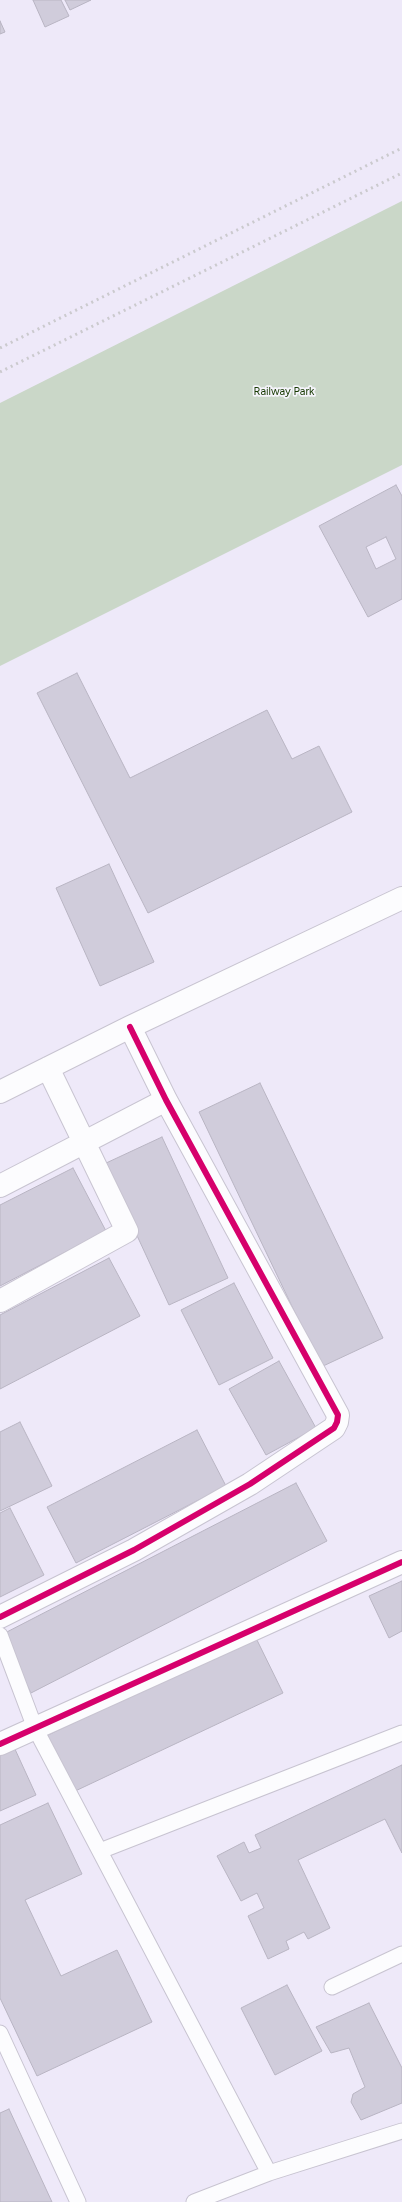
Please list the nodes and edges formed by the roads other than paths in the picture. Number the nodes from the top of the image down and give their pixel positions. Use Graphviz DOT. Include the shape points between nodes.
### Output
graph roads {
  1 [pos="402,898"];
  2 [pos="130,1027"];
  3 [pos="48,1068"];
  4 [pos="0,1092"];
  5 [pos="166,1100"];
  6 [pos="84,1142"];
  7 [pos="0,1186"];
  8 [pos="0,1301"];
  9 [pos="402,1562"];
  10 [pos="0,1617"];
  11 [pos="0,1635"];
  12 [pos="35,1728"];
  13 [pos="402,1733"];
  14 [pos="0,1744"];
  15 [pos="100,1851"];
  16 [pos="402,1954"];
  17 [pos="332,1987"];
  18 [pos="0,2033"];
  19 [pos="402,2132"];
  20 [pos="269,2173"];
  21 [pos="78,2202"];
  22 [pos="194,2202"];
  1 -- 2 [label="street"];
  2 -- 3 [label="street"];
  2 -- 5 [label="street"];
  3 -- 4 [label="street"];
  3 -- 6 [label="street"];
  5 -- 6 [label="street"];
  5 -- 10 [label="street" via="338,1414 337,1422 334,1428 250,1484 134,1550"];
  6 -- 7 [label="street"];
  6 -- 8 [label="street" via="127,1231"];
  9 -- 12 [label="street"];
  11 -- 12 [label="lane"];
  12 -- 14 [label="street"];
  12 -- 15 [label="lane"];
  13 -- 15 [label="lane"];
  15 -- 20 [label="lane"];
  16 -- 17 [label="lane"];
  18 -- 21 [label="lane"];
  19 -- 20 [label="lane"];
  20 -- 22 [label="lane"];
}
